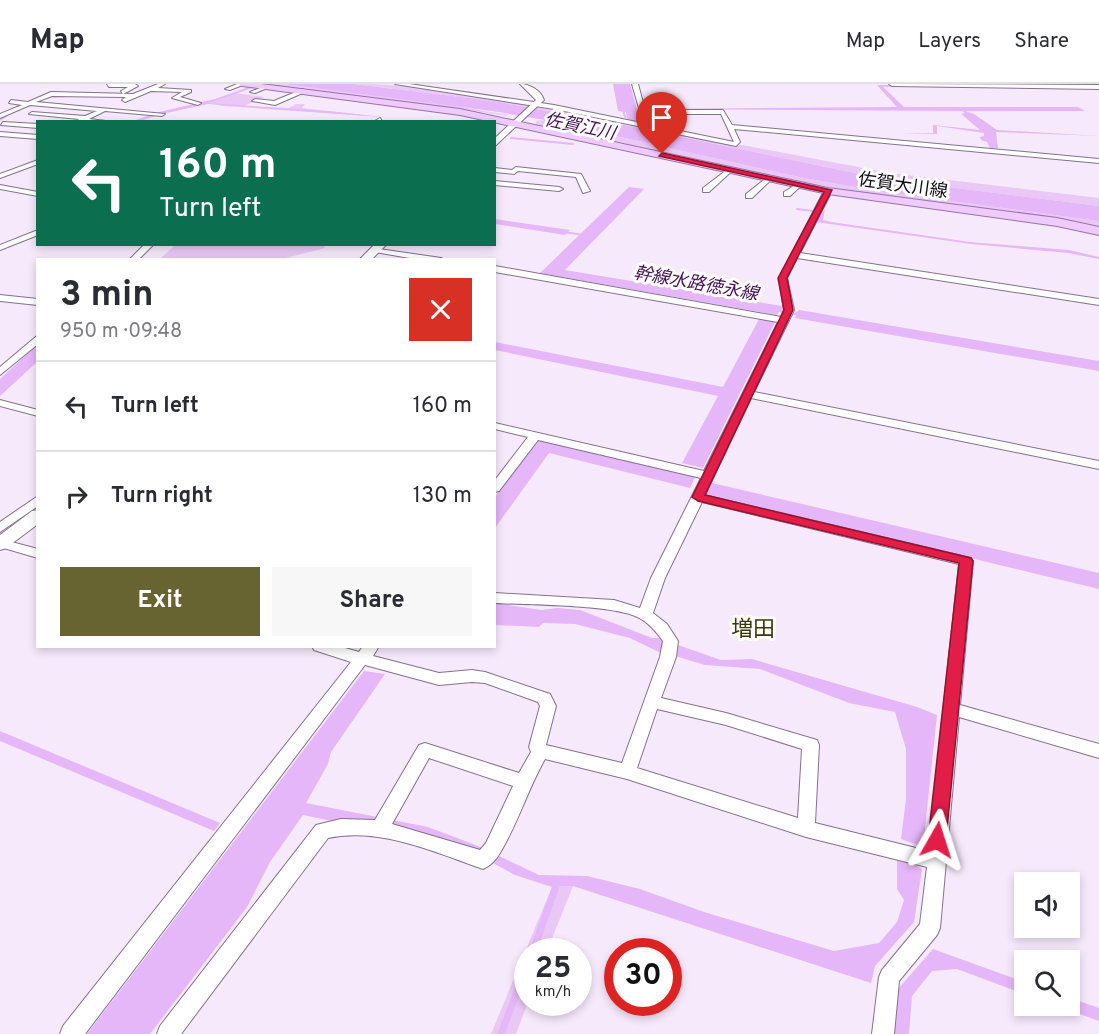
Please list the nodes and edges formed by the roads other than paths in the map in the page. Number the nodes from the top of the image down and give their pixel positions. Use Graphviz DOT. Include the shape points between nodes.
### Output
graph roads {
  1 [pos="162,84"];
  2 [pos="242,84"];
  3 [pos="398,84"];
  4 [pos="523,84"];
  5 [pos="635,84"];
  6 [pos="892,84"];
  7 [pos="110,85"];
  8 [pos="967,85"];
  9 [pos="267,87"];
  10 [pos="1099,87"];
  11 [pos="280,88"];
  12 [pos="151,89"];
  13 [pos="228,89"];
  14 [pos="303,91"];
  15 [pos="253,92"];
  16 [pos="88,95"];
  17 [pos="136,95"];
  18 [pos="115,96"];
  19 [pos="180,96"];
  20 [pos="11,102"];
  21 [pos="31,103"];
  22 [pos="198,103"];
  23 [pos="154,105"];
  24 [pos="537,105"];
  25 [pos="107,108"];
  26 [pos="141,111"];
  27 [pos="642,112"];
  28 [pos="0,114"];
  29 [pos="32,114"];
  30 [pos="81,120"];
  31 [pos="148,120"];
  32 [pos="519,121"];
  33 [pos="3,124"];
  34 [pos="36,126"];
  35 [pos="645,126"];
  36 [pos="730,127"];
  37 [pos="0,134"];
  38 [pos="36,137"];
  39 [pos="496,142"];
  40 [pos="1099,161"];
  41 [pos="36,163"];
  42 [pos="496,170"];
  43 [pos="730,170"];
  44 [pos="0,176"];
  45 [pos="770,178"];
  46 [pos="496,183"];
  47 [pos="800,185"];
  48 [pos="0,187"];
  49 [pos="559,189"];
  50 [pos="706,190"];
  51 [pos="828,190"];
  52 [pos="585,191"];
  53 [pos="36,194"];
  54 [pos="787,194"];
  55 [pos="749,196"];
  56 [pos="1099,231"];
  57 [pos="36,233"];
  58 [pos="148,246"];
  59 [pos="378,247"];
  60 [pos="0,248"];
  61 [pos="794,255"];
  62 [pos="135,258"];
  63 [pos="366,258"];
  64 [pos="431,258"];
  65 [pos="496,269"];
  66 [pos="0,298"];
  67 [pos="36,302"];
  68 [pos="1099,302"];
  69 [pos="786,315"];
  70 [pos="36,340"];
  71 [pos="0,372"];
  72 [pos="747,394"];
  73 [pos="0,403"];
  74 [pos="36,412"];
  75 [pos="496,426"];
  76 [pos="536,435"];
  77 [pos="1099,465"];
  78 [pos="708,476"];
  79 [pos="496,487"];
  80 [pos="698,497"];
  81 [pos="36,502"];
  82 [pos="36,516"];
  83 [pos="1,538"];
  84 [pos="36,553"];
  85 [pos="496,598"];
  86 [pos="645,614"];
  87 [pos="333,648"];
  88 [pos="367,653"];
  89 [pos="652,702"];
  90 [pos="950,708"];
  91 [pos="1099,751"];
  92 [pos="541,752"];
  93 [pos="627,772"];
  94 [pos="524,782"];
  95 [pos="384,821"];
  96 [pos="806,829"];
  97 [pos="935,861"];
  98 [pos="71,1034"];
  99 [pos="168,1034"];
  100 [pos="883,1034"];
  1 -- 12 [label="street"];
  2 -- 9 [label="main road, 佐賀大川線"];
  2 -- 13 [label="street"];
  3 -- 24 [label="street"];
  4 -- 24 [label="street" via="539,96"];
  5 -- 27 [label="street"];
  6 -- 8 [label="street"];
  7 -- 16 [label="street"];
  7 -- 18 [label="street" via="135,86"];
  8 -- 10 [label="street"];
  9 -- 11 [label="main road, 佐賀大川線"];
  9 -- 15 [label="street"];
  11 -- 14 [label="main road, 佐賀大川線"];
  11 -- 14 [label="street" via="258,99 275,103"];
  12 -- 17 [label="street"];
  12 -- 19 [label="street" via="189,91"];
  14 -- 32 [label="main road, 佐賀大川線"];
  16 -- 18 [label="street"];
  16 -- 21 [label="street" via="51,94"];
  17 -- 18 [label="street"];
  17 -- 19 [label="street"];
  17 -- 25 [label="street"];
  19 -- 22 [label="street" via="175,98"];
  20 -- 21 [label="street"];
  21 -- 25 [label="street"];
  21 -- 28 [label="street"];
  23 -- 26 [label="street"];
  24 -- 32 [label="street"];
  24 -- 35 [label="street"];
  25 -- 26 [label="street"];
  25 -- 30 [label="street"];
  26 -- 31 [label="street" via="159,113"];
  27 -- 35 [label="street"];
  27 -- 36 [label="street" via="723,112"];
  29 -- 30 [label="street"];
  32 -- 39 [label="street"];
  32 -- 43 [label="main road, 佐賀大川線"];
  33 -- 34 [label="street"];
  35 -- 36 [label="street" via="736,144"];
  36 -- 40 [label="street"];
  37 -- 38 [label="street"];
  41 -- 44 [label="street"];
  42 -- 52 [label="street" via="579,175"];
  43 -- 45 [label="main road, 佐賀大川線"];
  43 -- 50 [label="street"];
  45 -- 47 [label="main road, 佐賀大川線"];
  45 -- 55 [label="street"];
  46 -- 49 [label="street"];
  47 -- 51 [label="main road, 佐賀大川線"];
  47 -- 54 [label="street"];
  48 -- 53 [label="street"];
  51 -- 56 [label="main road, 佐賀大川線"];
  51 -- 61 [label="street"];
  57 -- 60 [label="street"];
  58 -- 62 [label="street"];
  59 -- 63 [label="street"];
  59 -- 64 [label="street"];
  61 -- 68 [label="street"];
  61 -- 69 [label="street" via="783,278"];
  65 -- 69 [label="street"];
  66 -- 67 [label="street"];
  69 -- 72 [label="street"];
  70 -- 71 [label="street"];
  72 -- 77 [label="street"];
  72 -- 78 [label="street"];
  73 -- 74 [label="street"];
  75 -- 76 [label="street"];
  76 -- 78 [label="street"];
  76 -- 79 [label="street"];
  78 -- 80 [label="street"];
  80 -- 86 [label="street" via="658,578"];
  80 -- 90 [label="street" via="966,561"];
  81 -- 83 [label="street"];
  82 -- 83 [label="street"];
  83 -- 84 [label="street"];
  85 -- 86 [label="street" via="614,605"];
  86 -- 89 [label="street" via="662,628 669,649"];
  87 -- 88 [label="street"];
  88 -- 92 [label="street" via="439,679 480,676 544,698 549,706 537,747"];
  88 -- 98 [label="street"];
  89 -- 93 [label="street"];
  89 -- 96 [label="street" via="811,745"];
  90 -- 91 [label="street"];
  90 -- 97 [label="street"];
  92 -- 93 [label="street"];
  92 -- 94 [label="street"];
  93 -- 96 [label="street"];
  94 -- 95 [label="street" via="425,750"];
  94 -- 95 [label="street" via="488,855"];
  95 -- 99 [label="street" via="322,831"];
  96 -- 97 [label="street"];
  97 -- 100 [label="street" via="930,928 889,977"];
}
